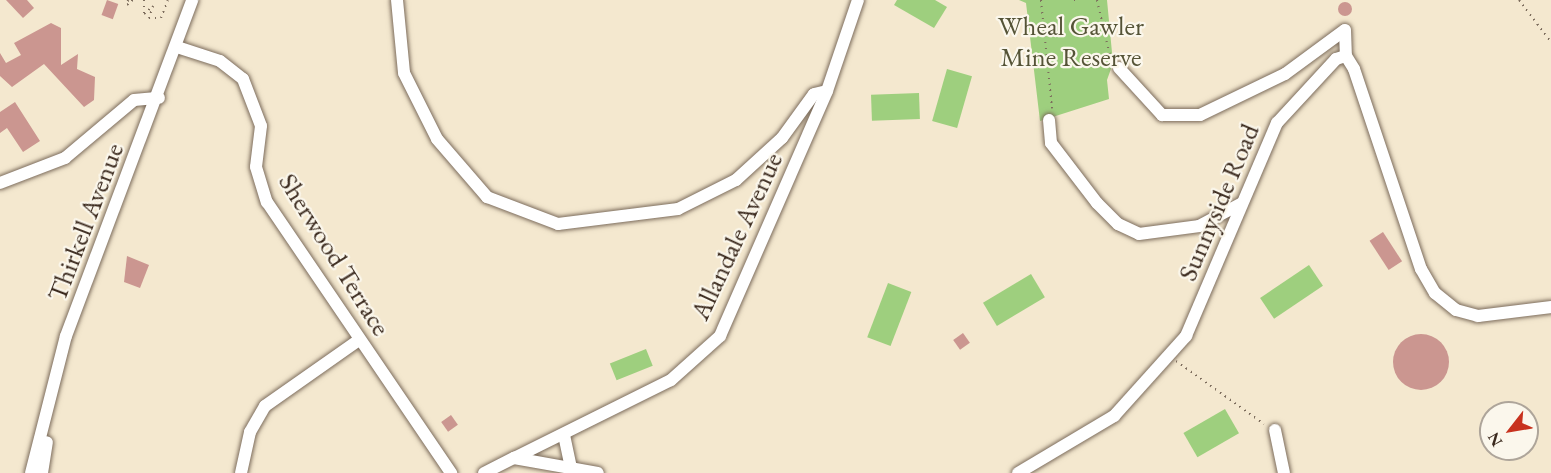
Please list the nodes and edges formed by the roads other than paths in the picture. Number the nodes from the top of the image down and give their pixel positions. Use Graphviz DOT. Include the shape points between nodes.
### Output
graph roads {
  1 [pos="192,0"];
  2 [pos="397,0"];
  3 [pos="858,0"];
  4 [pos="177,48"];
  5 [pos="1346,56"];
  6 [pos="1119,68"];
  7 [pos="826,91"];
  8 [pos="159,98"];
  9 [pos="1049,120"];
  10 [pos="0,183"];
  11 [pos="1242,203"];
  12 [pos="1551,307"];
  13 [pos="359,340"];
  14 [pos="49,417"];
  15 [pos="1275,430"];
  16 [pos="564,435"];
  17 [pos="514,458"];
  18 [pos="571,468"];
  19 [pos="31,473"];
  20 [pos="42,473"];
  21 [pos="241,473"];
  22 [pos="451,473"];
  23 [pos="484,473"];
  24 [pos="598,473"];
  25 [pos="1018,473"];
  26 [pos="1284,473"];
  1 -- 4 [label="street, Thirkell Avenue"];
  2 -- 7 [label="street" via="405,73 437,139 487,197 558,224 613,221 678,209 698,200 736,180 782,138 814,94"];
  3 -- 7 [label="street, Allandale Avenue"];
  4 -- 8 [label="street, Thirkell Avenue"];
  4 -- 13 [label="street, Sherwood Terrace" via="220,61 247,85 261,126 260,185"];
  5 -- 6 [label="street" via="1345,30 1284,74 1200,115 1162,115"];
  5 -- 11 [label="street, Sunnyside Road" via="1321,70 1276,123"];
  5 -- 12 [label="street" via="1435,293 1456,310 1478,316"];
  7 -- 16 [label="street, Allandale Avenue" via="720,336 671,380"];
  8 -- 10 [label="street" via="134,100 65,158"];
  8 -- 14 [label="street, Thirkell Avenue" via="66,336"];
  9 -- 11 [label="street" via="1051,143 1097,203 1118,224 1139,234 1199,226"];
  11 -- 25 [label="street, Sunnyside Road" via="1186,336 1114,416"];
  13 -- 21 [label="street" via="265,406 250,432"];
  13 -- 22 [label="street, Sherwood Terrace"];
  14 -- 19 [label="street, Thirkell Avenue"];
  14 -- 20 [label="street, Thirkell Avenue"];
  15 -- 26 [label="street"];
  16 -- 17 [label="street, Allandale Avenue"];
  16 -- 18 [label="street"];
  17 -- 18 [label="street"];
  17 -- 23 [label="street, Allandale Avenue"];
  18 -- 24 [label="street"];
}
